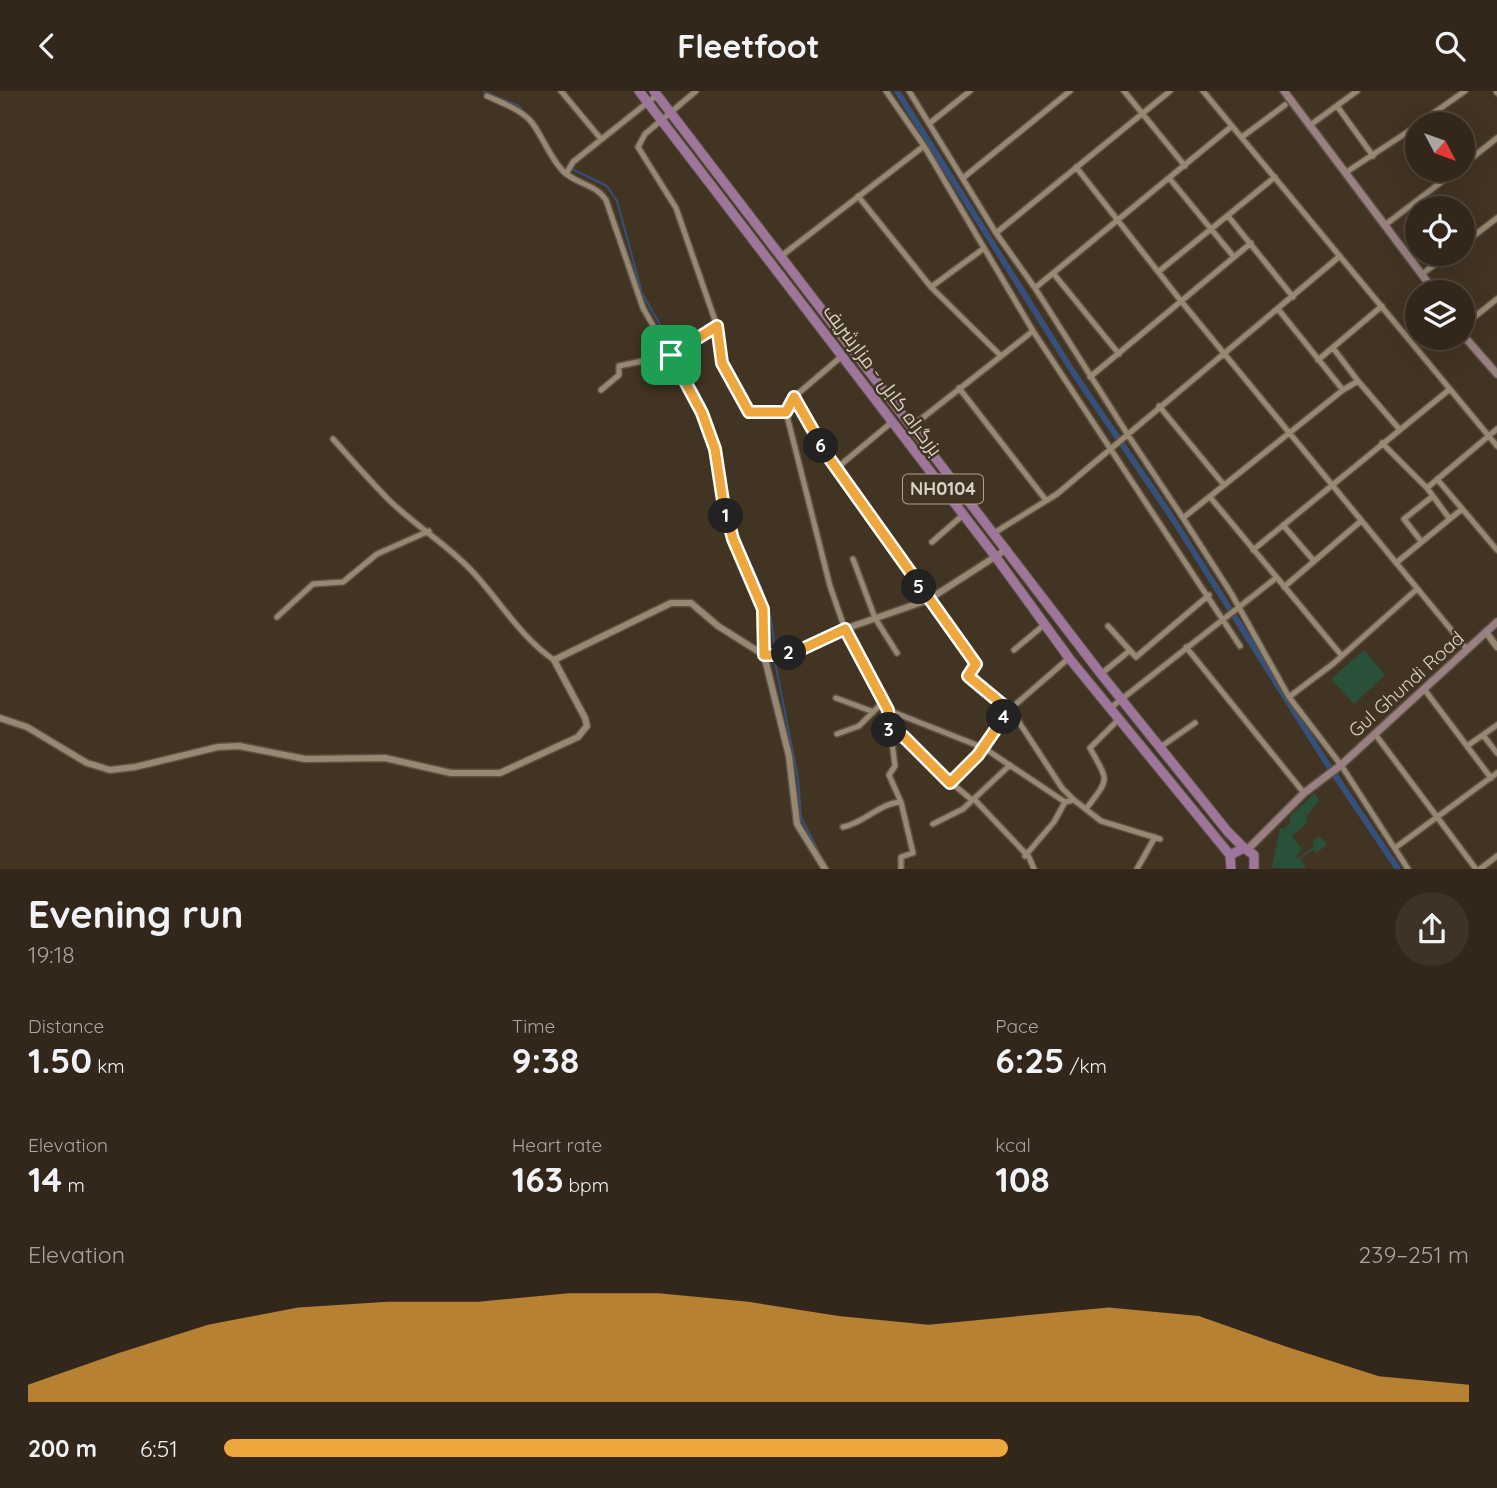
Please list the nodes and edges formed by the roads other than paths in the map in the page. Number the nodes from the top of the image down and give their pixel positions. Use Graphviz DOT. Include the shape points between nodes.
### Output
graph roads {
  1 [pos="561,91"];
  2 [pos="639,91"];
  3 [pos="696,91"];
  4 [pos="886,91"];
  5 [pos="909,91"];
  6 [pos="970,91"];
  7 [pos="1070,91"];
  8 [pos="1124,91"];
  9 [pos="1170,91"];
  10 [pos="1203,91"];
  11 [pos="1284,91"];
  12 [pos="1357,91"];
  13 [pos="1465,91"];
  14 [pos="655,93"];
  15 [pos="487,96"];
  16 [pos="648,102"];
  17 [pos="1285,105"];
  18 [pos="1337,106"];
  19 [pos="1435,112"];
  20 [pos="671,113"];
  21 [pos="1143,114"];
  22 [pos="660,120"];
  23 [pos="930,123"];
  24 [pos="1233,126"];
  25 [pos="1309,126"];
  26 [pos="1405,133"];
  27 [pos="1242,137"];
  28 [pos="1497,138"];
  29 [pos="601,139"];
  30 [pos="924,146"];
  31 [pos="1475,155"];
  32 [pos="1373,156"];
  33 [pos="1185,166"];
  34 [pos="1076,167"];
  35 [pos="1345,173"];
  36 [pos="566,174"];
  37 [pos="1275,177"];
  38 [pos="964,178"];
  39 [pos="1170,179"];
  40 [pos="1441,182"];
  41 [pos="858,196"];
  42 [pos="1228,216"];
  43 [pos="1497,218"];
  44 [pos="1118,221"];
  45 [pos="1385,225"];
  46 [pos="1213,230"];
  47 [pos="996,233"];
  48 [pos="1475,235"];
  49 [pos="1251,243"];
  50 [pos="983,249"];
  51 [pos="1340,256"];
  52 [pos="1234,257"];
  53 [pos="779,258"];
  54 [pos="1433,266"];
  55 [pos="1158,272"];
  56 [pos="1053,273"];
  57 [pos="1422,274"];
  58 [pos="1426,280"];
  59 [pos="930,287"];
  60 [pos="1035,288"];
  61 [pos="1293,297"];
  62 [pos="1497,299"];
  63 [pos="1181,301"];
  64 [pos="1382,306"];
  65 [pos="1278,309"];
  66 [pos="1475,316"];
  67 [pos="717,326"];
  68 [pos="1033,331"];
  69 [pos="1333,348"];
  70 [pos="1475,348"];
  71 [pos="674,353"];
  72 [pos="1223,353"];
  73 [pos="1119,354"];
  74 [pos="1000,355"];
  75 [pos="843,356"];
  76 [pos="1318,360"];
  77 [pos="1496,372"];
  78 [pos="1090,377"];
  79 [pos="1358,381"];
  80 [pos="959,388"];
  81 [pos="1450,389"];
  82 [pos="601,390"];
  83 [pos="1343,390"];
  84 [pos="794,397"];
  85 [pos="1159,406"];
  86 [pos="786,412"];
  87 [pos="892,422"];
  88 [pos="911,427"];
  89 [pos="1497,429"];
  90 [pos="1399,430"];
  91 [pos="1289,433"];
  92 [pos="1488,435"];
  93 [pos="1125,437"];
  94 [pos="333,439"];
  95 [pos="1382,443"];
  96 [pos="1115,446"];
  97 [pos="1497,446"];
  98 [pos="838,467"];
  99 [pos="1437,479"];
  100 [pos="1331,484"];
  101 [pos="1224,485"];
  102 [pos="1427,488"];
  103 [pos="1433,496"];
  104 [pos="1210,497"];
  105 [pos="1045,499"];
  106 [pos="1462,509"];
  107 [pos="963,515"];
  108 [pos="1184,517"];
  109 [pos="1449,518"];
  110 [pos="1361,521"];
  111 [pos="1283,525"];
  112 [pos="429,531"];
  113 [pos="994,533"];
  114 [pos="1421,541"];
  115 [pos="932,542"];
  116 [pos="1007,548"];
  117 [pos="1253,550"];
  118 [pos="1497,550"];
  119 [pos="995,556"];
  120 [pos="853,559"];
  121 [pos="1314,561"];
  122 [pos="1396,563"];
  123 [pos="1276,578"];
  124 [pos="1284,587"];
  125 [pos="1417,589"];
  126 [pos="1209,596"];
  127 [pos="928,600"];
  128 [pos="1236,610"];
  129 [pos="277,617"];
  130 [pos="875,618"];
  131 [pos="1226,618"];
  132 [pos="1497,622"];
  133 [pos="1044,625"];
  134 [pos="1108,626"];
  135 [pos="845,629"];
  136 [pos="1486,632"];
  137 [pos="1240,646"];
  138 [pos="1497,646"];
  139 [pos="1186,647"];
  140 [pos="1467,649"];
  141 [pos="1014,650"];
  142 [pos="1128,652"];
  143 [pos="897,653"];
  144 [pos="768,655"];
  145 [pos="1342,656"];
  146 [pos="1069,658"];
  147 [pos="554,660"];
  148 [pos="1101,674"];
  149 [pos="1424,689"];
  150 [pos="1289,697"];
  151 [pos="836,698"];
  152 [pos="1121,700"];
  153 [pos="882,703"];
  154 [pos="1109,709"];
  155 [pos="888,710"];
  156 [pos="1009,710"];
  157 [pos="872,711"];
  158 [pos="0,718"];
  159 [pos="1118,720"];
  160 [pos="1195,723"];
  161 [pos="1497,725"];
  162 [pos="837,734"];
  163 [pos="1375,734"];
  164 [pos="1483,735"];
  165 [pos="890,737"];
  166 [pos="1467,745"];
  167 [pos="984,747"];
  168 [pos="1159,748"];
  169 [pos="1497,753"];
  170 [pos="1010,765"];
  171 [pos="1336,769"];
  172 [pos="1494,775"];
  173 [pos="950,783"];
  174 [pos="1304,793"];
  175 [pos="973,800"];
  176 [pos="1074,800"];
  177 [pos="901,802"];
  178 [pos="1065,802"];
  179 [pos="1086,809"];
  180 [pos="1437,817"];
  181 [pos="933,824"];
  182 [pos="843,827"];
  183 [pos="1395,848"];
  184 [pos="1246,849"];
  185 [pos="1230,855"];
  186 [pos="1025,856"];
  187 [pos="1497,856"];
  188 [pos="1254,868"];
  189 [pos="825,869"];
  190 [pos="901,869"];
  191 [pos="1034,869"];
  192 [pos="1137,869"];
  193 [pos="1231,869"];
  194 [pos="1408,869"];
  195 [pos="1478,869"];
  1 -- 29 [label="street"];
  2 -- 16 [label="highway, بزرگراه کابل - مزارشریف / NH0104"];
  3 -- 20 [label="street"];
  4 -- 30 [label="street"];
  5 -- 23 [label="street"];
  6 -- 23 [label="street"];
  7 -- 38 [label="street"];
  8 -- 21 [label="street"];
  9 -- 21 [label="street"];
  10 -- 24 [label="street"];
  11 -- 25 [label="main road"];
  12 -- 18 [label="street"];
  13 -- 19 [label="street"];
  14 -- 16 [label="street"];
  14 -- 20 [label="highway, بزرگراه کابل - مزارشریف / NH0104"];
  15 -- 36 [label="street" via="533,123"];
  16 -- 22 [label="highway, بزرگراه کابل - مزارشریف / NH0104"];
  16 -- 29 [label="street"];
  17 -- 27 [label="street"];
  18 -- 25 [label="street"];
  18 -- 32 [label="street"];
  20 -- 22 [label="street"];
  20 -- 53 [label="highway, بزرگراه کابل - مزارشریف / NH0104"];
  21 -- 33 [label="street"];
  21 -- 34 [label="street"];
  22 -- 67 [label="street" via="638,147 676,208"];
  22 -- 75 [label="highway, بزرگراه کابل - مزارشریف / NH0104"];
  23 -- 38 [label="street"];
  24 -- 27 [label="street"];
  24 -- 33 [label="street"];
  25 -- 35 [label="main road"];
  26 -- 32 [label="street"];
  27 -- 37 [label="street"];
  28 -- 31 [label="street"];
  29 -- 36 [label="street" via="573,162"];
  30 -- 41 [label="street"];
  30 -- 50 [label="street"];
  32 -- 35 [label="street"];
  33 -- 39 [label="street"];
  34 -- 44 [label="street"];
  34 -- 47 [label="street"];
  35 -- 45 [label="main road"];
  36 -- 71 [label="street" via="600,190 643,308"];
  37 -- 42 [label="street"];
  37 -- 51 [label="street"];
  38 -- 47 [label="street"];
  39 -- 44 [label="street"];
  39 -- 46 [label="street"];
  40 -- 45 [label="street"];
  41 -- 53 [label="street"];
  41 -- 59 [label="street"];
  42 -- 46 [label="street"];
  42 -- 49 [label="street"];
  43 -- 48 [label="street"];
  44 -- 55 [label="street"];
  44 -- 56 [label="street"];
  45 -- 57 [label="main road"];
  46 -- 52 [label="street"];
  46 -- 55 [label="street"];
  47 -- 60 [label="street"];
  49 -- 52 [label="street"];
  49 -- 61 [label="street"];
  50 -- 59 [label="street"];
  50 -- 68 [label="street"];
  51 -- 61 [label="street"];
  51 -- 64 [label="street"];
  52 -- 63 [label="street"];
  53 -- 88 [label="highway, بزرگراه کابل - مزارشریف / NH0104"];
  54 -- 57 [label="street"];
  55 -- 63 [label="street"];
  56 -- 60 [label="street"];
  56 -- 73 [label="street"];
  57 -- 58 [label="main road"];
  59 -- 74 [label="street"];
  60 -- 78 [label="street"];
  61 -- 65 [label="street"];
  62 -- 66 [label="street"];
  63 -- 72 [label="street"];
  63 -- 73 [label="street"];
  64 -- 69 [label="street"];
  64 -- 81 [label="street"];
  65 -- 72 [label="street"];
  65 -- 76 [label="street"];
  67 -- 71 [label="street"];
  67 -- 86 [label="street" via="722,363 749,412"];
  68 -- 74 [label="street"];
  68 -- 96 [label="street"];
  69 -- 76 [label="street"];
  69 -- 79 [label="street"];
  70 -- 77 [label="main road"];
  71 -- 82 [label="street" via="618,366 619,375"];
  71 -- 144 [label="street" via="715,449 733,539 763,609"];
  72 -- 85 [label="street"];
  72 -- 91 [label="street"];
  73 -- 78 [label="street"];
  74 -- 80 [label="street"];
  75 -- 84 [label="street"];
  75 -- 87 [label="highway, بزرگراه کابل - مزارشریف / NH0104"];
  76 -- 83 [label="street"];
  78 -- 93 [label="street"];
  79 -- 83 [label="street"];
  79 -- 90 [label="street"];
  80 -- 88 [label="street"];
  80 -- 105 [label="street"];
  81 -- 90 [label="street"];
  81 -- 92 [label="street"];
  83 -- 91 [label="street"];
  84 -- 86 [label="street"];
  84 -- 98 [label="street"];
  85 -- 93 [label="street"];
  85 -- 101 [label="street"];
  86 -- 135 [label="street"];
  87 -- 98 [label="street"];
  87 -- 107 [label="highway, بزرگراه کابل - مزارشریف / NH0104"];
  88 -- 113 [label="highway, بزرگراه کابل - مزارشریف / NH0104"];
  89 -- 92 [label="street"];
  90 -- 95 [label="street"];
  91 -- 100 [label="street"];
  91 -- 101 [label="street"];
  92 -- 97 [label="street"];
  92 -- 99 [label="street"];
  93 -- 96 [label="street"];
  93 -- 108 [label="street"];
  94 -- 112 [label="street" via="389,501"];
  95 -- 100 [label="street"];
  95 -- 102 [label="street"];
  96 -- 105 [label="street" via="1058,494"];
  96 -- 126 [label="street"];
  98 -- 127 [label="street"];
  99 -- 102 [label="street"];
  99 -- 106 [label="street"];
  100 -- 110 [label="street"];
  100 -- 111 [label="street"];
  101 -- 104 [label="street"];
  102 -- 103 [label="street"];
  103 -- 109 [label="street"];
  103 -- 114 [label="street" via="1404,519"];
  104 -- 108 [label="street"];
  104 -- 117 [label="street"];
  105 -- 113 [label="street"];
  106 -- 109 [label="street"];
  106 -- 118 [label="street"];
  107 -- 115 [label="street"];
  107 -- 119 [label="highway, بزرگراه کابل - مزارشریف / NH0104"];
  108 -- 128 [label="street"];
  109 -- 114 [label="street"];
  110 -- 121 [label="street"];
  110 -- 122 [label="street"];
  111 -- 117 [label="street"];
  111 -- 121 [label="street"];
  112 -- 129 [label="street" via="377,554 343,582 313,584"];
  112 -- 147 [label="street"];
  113 -- 116 [label="highway, بزرگراه کابل - مزارشریف / NH0104"];
  114 -- 122 [label="street"];
  116 -- 119 [label="street"];
  116 -- 148 [label="highway, بزرگراه کابل - مزارشریف / NH0104"];
  117 -- 123 [label="street"];
  119 -- 127 [label="street"];
  119 -- 133 [label="highway, بزرگراه کابل - مزارشریف / NH0104"];
  120 -- 130 [label="street"];
  121 -- 124 [label="street"];
  122 -- 125 [label="street"];
  123 -- 124 [label="street"];
  123 -- 128 [label="street"];
  124 -- 145 [label="street"];
  125 -- 140 [label="street"];
  125 -- 145 [label="street"];
  126 -- 131 [label="street"];
  126 -- 142 [label="street" via="1138,656"];
  127 -- 130 [label="street"];
  127 -- 156 [label="street" via="976,664 968,676"];
  128 -- 131 [label="street"];
  128 -- 150 [label="street"];
  130 -- 135 [label="street"];
  130 -- 143 [label="street"];
  131 -- 137 [label="street"];
  131 -- 139 [label="street"];
  132 -- 136 [label="main road, Gul Ghundi Road"];
  133 -- 141 [label="street"];
  133 -- 146 [label="highway, بزرگراه کابل - مزارشریف / NH0104"];
  134 -- 142 [label="street"];
  135 -- 144 [label="street" via="782,655"];
  135 -- 153 [label="street"];
  136 -- 138 [label="street"];
  136 -- 140 [label="main road, Gul Ghundi Road"];
  139 -- 152 [label="street"];
  139 -- 174 [label="street"];
  140 -- 149 [label="main road, Gul Ghundi Road"];
  142 -- 148 [label="street"];
  144 -- 147 [label="street" via="718,627 691,603 671,603"];
  144 -- 189 [label="street" via="789,756 797,824"];
  145 -- 150 [label="street"];
  146 -- 154 [label="highway, بزرگراه کابل - مزارشریف / NH0104"];
  146 -- 156 [label="street"];
  147 -- 158 [label="street" via="587,726 578,737 500,773 451,773 385,758 304,759 239,746 110,770 87,763 27,727"];
  148 -- 152 [label="highway, بزرگراه کابل - مزارشریف / NH0104"];
  149 -- 163 [label="main road, Gul Ghundi Road"];
  149 -- 166 [label="street"];
  150 -- 171 [label="street"];
  151 -- 157 [label="street"];
  152 -- 154 [label="street"];
  152 -- 168 [label="highway, بزرگراه کابل - مزارشریف / NH0104"];
  153 -- 155 [label="street"];
  153 -- 157 [label="street"];
  154 -- 159 [label="highway, بزرگراه کابل - مزارشریف / NH0104"];
  155 -- 165 [label="street"];
  155 -- 167 [label="street"];
  156 -- 167 [label="street"];
  156 -- 176 [label="street"];
  157 -- 162 [label="street" via="859,726"];
  159 -- 179 [label="street" via="1090,748 1106,783"];
  159 -- 185 [label="highway, بزرگراه کابل - مزارشریف / NH0104"];
  160 -- 168 [label="street"];
  161 -- 164 [label="street"];
  163 -- 171 [label="main road, Gul Ghundi Road"];
  163 -- 180 [label="street"];
  164 -- 166 [label="street"];
  164 -- 169 [label="street"];
  165 -- 173 [label="street" via="903,736"];
  165 -- 177 [label="street" via="895,766 889,775"];
  166 -- 172 [label="street"];
  167 -- 170 [label="street"];
  167 -- 173 [label="street"];
  168 -- 184 [label="highway, بزرگراه کابل - مزارشریف / NH0104"];
  170 -- 175 [label="street"];
  170 -- 178 [label="street"];
  171 -- 174 [label="main road, Gul Ghundi Road"];
  171 -- 183 [label="street"];
  172 -- 180 [label="street"];
  173 -- 175 [label="street"];
  174 -- 184 [label="main road, Gul Ghundi Road"];
  175 -- 181 [label="street"];
  175 -- 186 [label="street"];
  176 -- 178 [label="street"];
  176 -- 179 [label="street"];
  177 -- 182 [label="street" via="859,824"];
  177 -- 190 [label="street" via="913,853 901,857"];
  178 -- 186 [label="street"];
  179 -- 192 [label="street" via="1101,821 1157,838"];
  180 -- 183 [label="street"];
  180 -- 195 [label="street"];
  183 -- 194 [label="street"];
  184 -- 185 [label="highway"];
  184 -- 188 [label="highway, NH0104" via="1254,855"];
  185 -- 193 [label="highway"];
  186 -- 191 [label="street"];
  187 -- 195 [label="street"];
}
